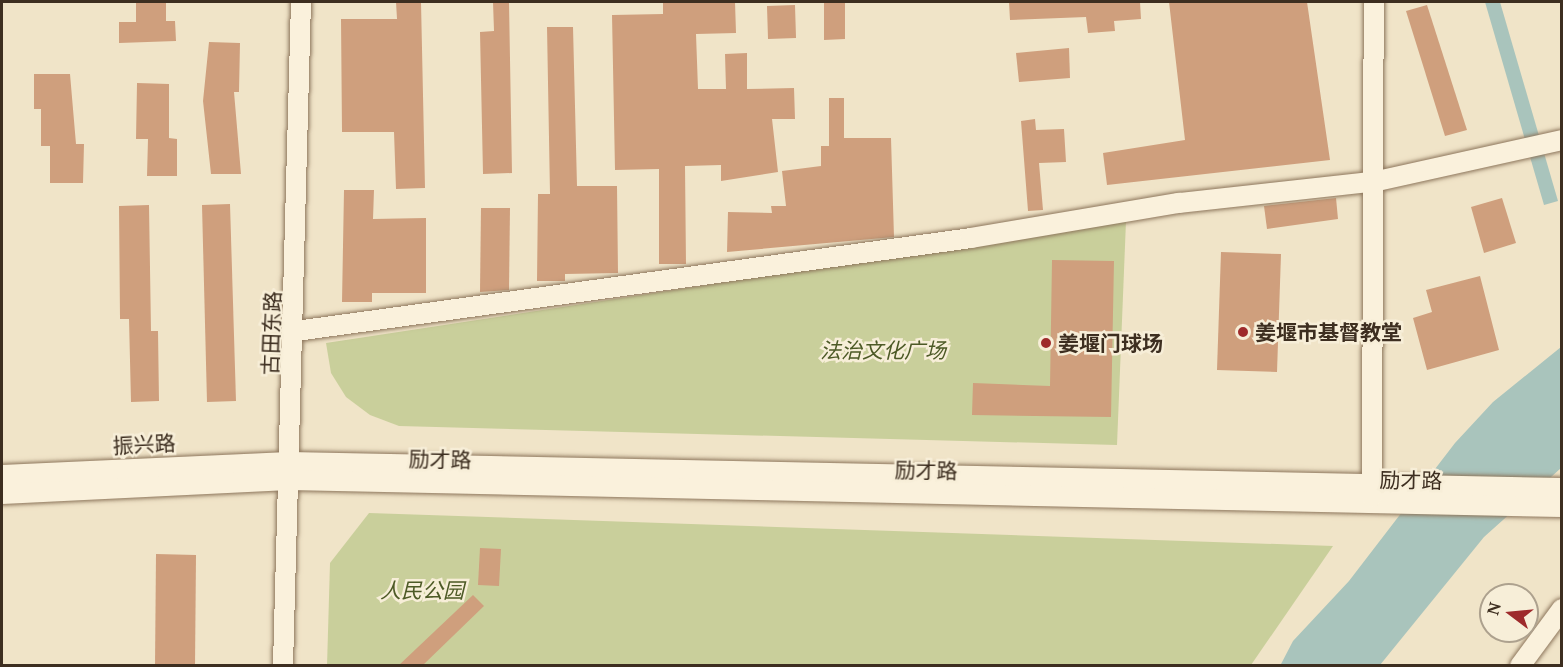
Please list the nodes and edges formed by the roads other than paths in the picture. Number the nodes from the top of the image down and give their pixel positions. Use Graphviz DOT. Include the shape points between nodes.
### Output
graph roads {
  1 [pos="302,2"];
  2 [pos="1374,2"];
  3 [pos="1555,142"];
  4 [pos="1377,181"];
  5 [pos="296,332"];
  6 [pos="289,471"];
  7 [pos="2,475"];
  8 [pos="1562,488"];
  9 [pos="2,494"];
  10 [pos="1372,494"];
  11 [pos="1552,506"];
  12 [pos="1562,609"];
  13 [pos="283,666"];
  14 [pos="1520,666"];
  1 -- 5 [label="street, 古田东路"];
  2 -- 4 [label="street"];
  3 -- 4 [label="street" via="1457,167"];
  4 -- 5 [label="street" via="1179,203 971,238"];
  4 -- 10 [label="street"];
  5 -- 6 [label="street, 古田东路"];
  6 -- 7 [label="street, 振兴路"];
  6 -- 9 [label="street, 振兴路"];
  6 -- 10 [label="street, 励才路"];
  6 -- 13 [label="street, 古田东路"];
  8 -- 10 [label="street, 励才路" via="1407,486"];
  10 -- 11 [label="street, 励才路" via="1396,503"];
  12 -- 14 [label="street"];
}
